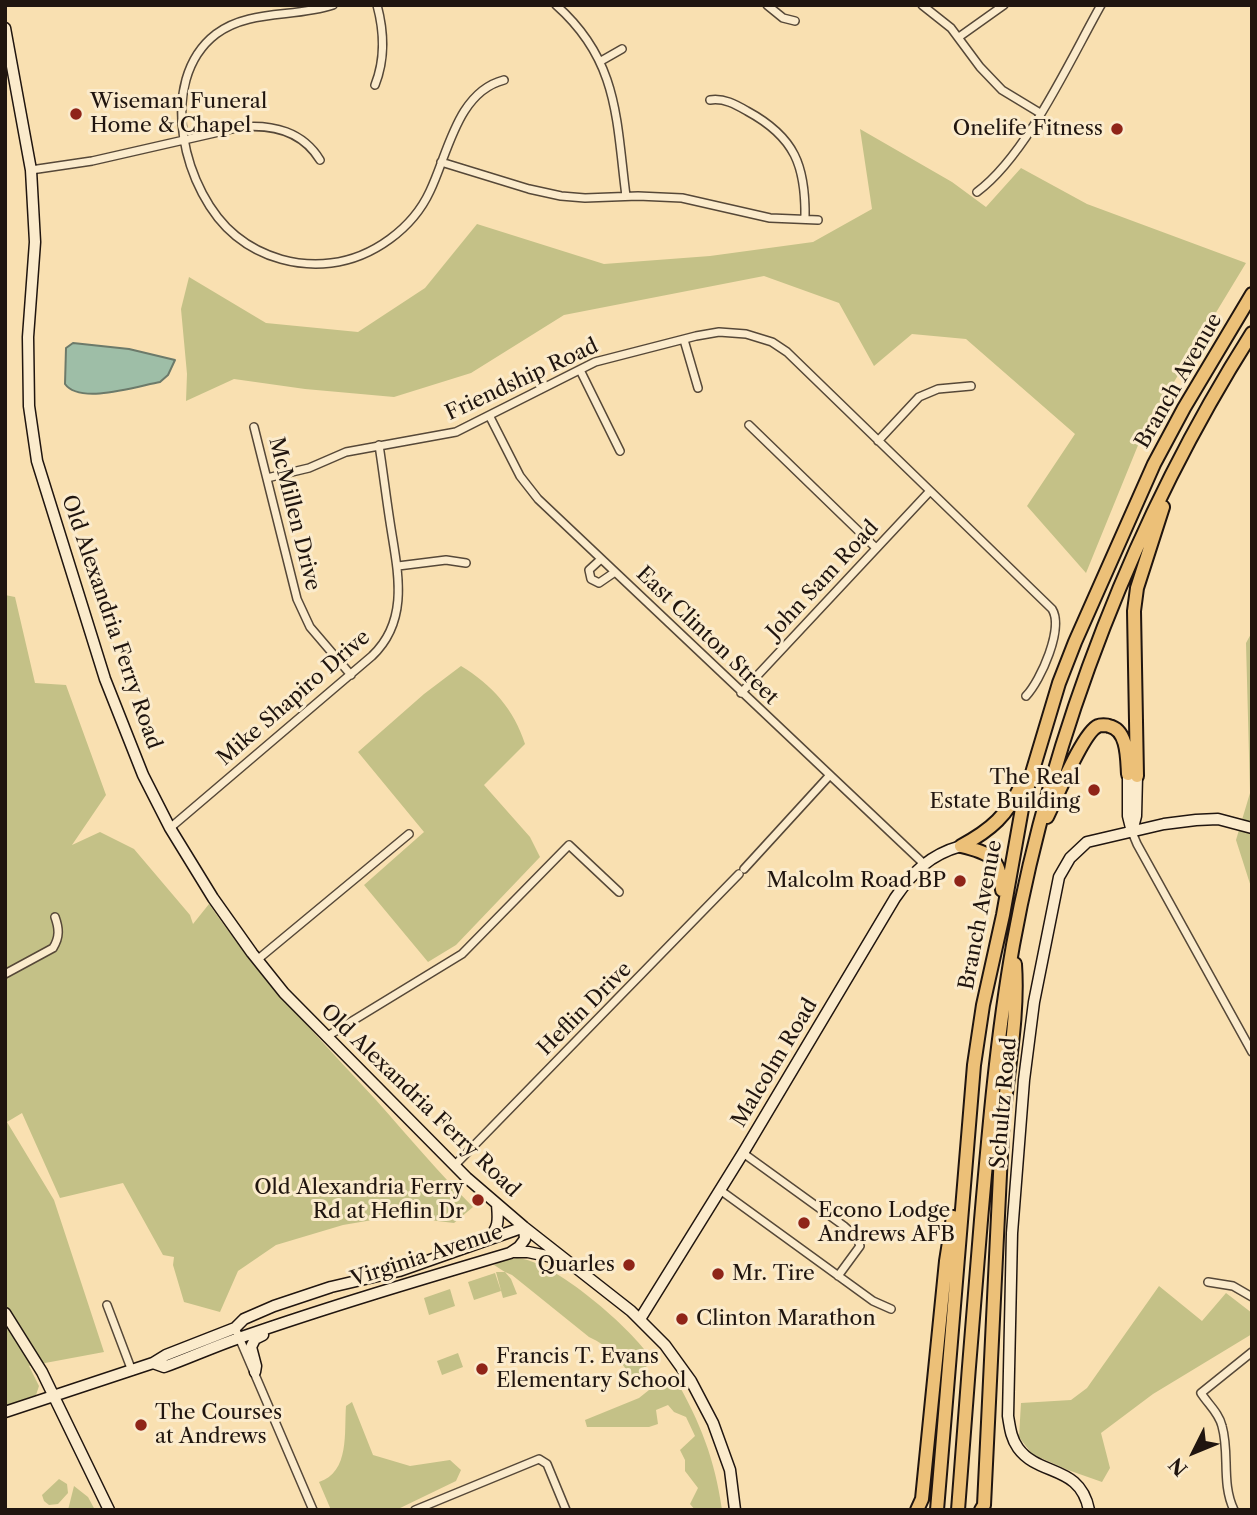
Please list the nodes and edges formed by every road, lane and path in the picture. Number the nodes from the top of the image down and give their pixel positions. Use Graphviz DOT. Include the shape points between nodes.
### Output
graph roads {
  1 [pos="333,5"];
  2 [pos="377,5"];
  3 [pos="556,5"];
  4 [pos="767,5"];
  5 [pos="922,5"];
  6 [pos="1004,5"];
  7 [pos="1101,5"];
  8 [pos="795,21"];
  9 [pos="5,28"];
  10 [pos="959,37"];
  11 [pos="622,49"];
  12 [pos="601,61"];
  13 [pos="504,79"];
  14 [pos="10,83"];
  15 [pos="375,85"];
  16 [pos="710,100"];
  17 [pos="1040,113"];
  18 [pos="185,141"];
  19 [pos="320,160"];
  20 [pos="441,162"];
  21 [pos="31,170"];
  22 [pos="977,192"];
  23 [pos="626,196"];
  24 [pos="805,219"];
  25 [pos="818,220"];
  26 [pos="1252,294"];
  27 [pos="1252,333"];
  28 [pos="684,340"];
  29 [pos="580,370"];
  30 [pos="971,386"];
  31 [pos="698,388"];
  32 [pos="490,417"];
  33 [pos="749,425"];
  34 [pos="254,427"];
  35 [pos="878,441"];
  36 [pos="379,445"];
  37 [pos="620,451"];
  38 [pos="1175,470"];
  39 [pos="267,478"];
  40 [pos="930,491"];
  41 [pos="876,548"];
  42 [pos="601,559"];
  43 [pos="466,563"];
  44 [pos="398,566"];
  45 [pos="615,572"];
  46 [pos="351,675"];
  47 [pos="741,694"];
  48 [pos="1026,696"];
  49 [pos="1047,723"];
  50 [pos="830,775"];
  51 [pos="1132,775"];
  52 [pos="170,828"];
  53 [pos="1252,828"];
  54 [pos="1132,832"];
  55 [pos="409,834"];
  56 [pos="1037,835"];
  57 [pos="961,846"];
  58 [pos="923,863"];
  59 [pos="619,892"];
  60 [pos="1003,915"];
  61 [pos="55,916"];
  62 [pos="1014,943"];
  63 [pos="257,960"];
  64 [pos="5,974"];
  65 [pos="326,1037"];
  66 [pos="1252,1052"];
  67 [pos="968,1142"];
  68 [pos="743,1153"];
  69 [pos="454,1166"];
  70 [pos="720,1191"];
  71 [pos="497,1204"];
  72 [pos="524,1227"];
  73 [pos="485,1241"];
  74 [pos="510,1253"];
  75 [pos="568,1261"];
  76 [pos="838,1276"];
  77 [pos="1208,1282"];
  78 [pos="1252,1297"];
  79 [pos="107,1305"];
  80 [pos="891,1309"];
  81 [pos="5,1312"];
  82 [pos="640,1319"];
  83 [pos="272,1327"];
  84 [pos="237,1333"];
  85 [pos="1252,1352"];
  86 [pos="132,1371"];
  87 [pos="255,1372"];
  88 [pos="54,1395"];
  89 [pos="5,1412"];
  90 [pos="921,1506"];
  91 [pos="984,1508"];
  92 [pos="109,1510"];
  93 [pos="313,1510"];
  94 [pos="415,1510"];
  95 [pos="566,1510"];
  96 [pos="735,1510"];
  97 [pos="937,1510"];
  98 [pos="958,1510"];
  99 [pos="1089,1510"];
  100 [pos="1234,1510"];
  1 -- 18 [label="street" via="249,18 211,38 192,60 184,80 181,111"];
  2 -- 15 [label="street" via="383,43"];
  3 -- 12 [label="street" via="583,32"];
  4 -- 8 [label="street"];
  5 -- 10 [label="street"];
  6 -- 10 [label="street"];
  7 -- 17 [label="street"];
  9 -- 14 [label="street, Old Alexandria Ferry Road"];
  10 -- 17 [label="street" via="1002,90"];
  11 -- 12 [label="street"];
  12 -- 23 [label="street" via="613,103"];
  13 -- 20 [label="street" via="486,88 472,103 453,131"];
  14 -- 21 [label="street, Old Alexandria Ferry Road"];
  16 -- 24 [label="street" via="733,103 766,122 785,140 801,168"];
  17 -- 22 [label="street" via="1007,163"];
  18 -- 19 [label="street" via="265,126 299,136"];
  18 -- 20 [label="street" via="199,188 220,221 265,254 297,262 351,259 397,234 424,202"];
  18 -- 21 [label="street"];
  20 -- 23 [label="street" via="561,196"];
  21 -- 52 [label="street, Old Alexandria Ferry Road" via="35,242 28,337 29,406 37,461 115,708"];
  23 -- 24 [label="street" via="682,198 771,218"];
  24 -- 25 [label="street"];
  26 -- 49 [label="highway, Branch Avenue" via="1154,464 1074,642"];
  27 -- 38 [label="highway, Branch Avenue"];
  28 -- 29 [label="street, Friendship Road" via="604,359"];
  28 -- 31 [label="street"];
  28 -- 35 [label="street, Friendship Road" via="731,331 772,342"];
  29 -- 32 [label="street, Friendship Road"];
  29 -- 37 [label="street"];
  30 -- 35 [label="street" via="938,389 919,397"];
  32 -- 36 [label="street, Friendship Road" via="456,432"];
  32 -- 42 [label="street, East Clinton Street" via="527,486"];
  33 -- 41 [label="street"];
  34 -- 39 [label="street, McMillen Drive"];
  35 -- 40 [label="street, Friendship Road"];
  36 -- 39 [label="street, Friendship Road"];
  36 -- 44 [label="street, Mike Shapiro Drive"];
  38 -- 51 [label="highway" via="1137,588"];
  38 -- 56 [label="highway, Branch Avenue" via="1107,622 1069,724"];
  39 -- 46 [label="street, McMillen Drive" via="300,609"];
  40 -- 41 [label="street, John Sam Road"];
  40 -- 48 [label="street, Friendship Road" via="1054,611 1054,639"];
  41 -- 47 [label="street, John Sam Road"];
  42 -- 45 [label="street, East Clinton Street"];
  42 -- 45 [label="street" via="589,570 594,582 603,583"];
  43 -- 44 [label="street" via="446,560"];
  44 -- 46 [label="street, Mike Shapiro Drive" via="399,598 389,637"];
  45 -- 47 [label="street, East Clinton Street"];
  46 -- 52 [label="street, Mike Shapiro Drive"];
  47 -- 50 [label="street, East Clinton Street"];
  49 -- 57 [label="highway" via="1016,796 1001,818"];
  49 -- 60 [label="highway, Branch Avenue" via="1023,803"];
  50 -- 58 [label="street, East Clinton Street"];
  50 -- 69 [label="street, Heflin Drive" via="742,872"];
  51 -- 54 [label="street" via="1136,816"];
  51 -- 56 [label="highway" via="1125,742 1112,726 1100,725 1080,748"];
  52 -- 63 [label="street, Old Alexandria Ferry Road"];
  53 -- 54 [label="street, Schultz Road" via="1206,819"];
  54 -- 66 [label="street"];
  54 -- 99 [label="street, Schultz Road" via="1087,842 1059,877 1034,1002 1013,1221 1008,1416 1012,1437 1032,1461 1075,1481"];
  55 -- 63 [label="street"];
  56 -- 62 [label="highway, Branch Avenue"];
  57 -- 58 [label="street, Malcolm Road"];
  57 -- 60 [label="highway" via="990,855 998,865"];
  58 -- 68 [label="street, Malcolm Road" via="895,898"];
  59 -- 65 [label="street" via="569,845 472,946"];
  60 -- 67 [label="highway, Branch Avenue" via="981,1017"];
  61 -- 64 [label="street" via="58,940 53,948"];
  62 -- 91 [label="highway" via="1017,993 1004,1109"];
  62 -- 98 [label="highway, Branch Avenue" via="989,1118"];
  63 -- 65 [label="street, Old Alexandria Ferry Road"];
  65 -- 69 [label="street, Old Alexandria Ferry Road"];
  67 -- 90 [label="highway" via="946,1261"];
  67 -- 97 [label="highway, Branch Avenue"];
  68 -- 70 [label="street, Malcolm Road"];
  68 -- 76 [label="street" via="858,1238 860,1246"];
  69 -- 71 [label="street, Old Alexandria Ferry Road"];
  70 -- 76 [label="street"];
  70 -- 82 [label="street, Malcolm Road"];
  71 -- 72 [label="street, Old Alexandria Ferry Road"];
  71 -- 73 [label="street" via="497,1228"];
  72 -- 73 [label="street, Virginia Avenue"];
  72 -- 74 [label="street, Virginia Avenue" via="525,1239"];
  72 -- 75 [label="street, Old Alexandria Ferry Road"];
  73 -- 84 [label="street, Virginia Avenue" via="399,1271 310,1294 244,1319"];
  74 -- 75 [label="street"];
  74 -- 83 [label="street, Virginia Avenue"];
  75 -- 82 [label="street, Old Alexandria Ferry Road"];
  76 -- 80 [label="street"];
  77 -- 78 [label="street" via="1233,1286"];
  79 -- 86 [label="street"];
  81 -- 88 [label="street"];
  82 -- 96 [label="street, Old Alexandria Ferry Road" via="675,1357 706,1409 730,1470"];
  83 -- 84 [label="street, Virginia Avenue"];
  83 -- 87 [label="street" via="252,1343"];
  84 -- 86 [label="street, Virginia Avenue"];
  84 -- 87 [label="street"];
  85 -- 100 [label="street" via="1203,1389 1222,1423 1226,1484"];
  86 -- 88 [label="street, Virginia Avenue"];
  87 -- 93 [label="street"];
  88 -- 89 [label="street, Virginia Avenue"];
  88 -- 92 [label="street"];
  94 -- 95 [label="street" via="542,1460"];
}
